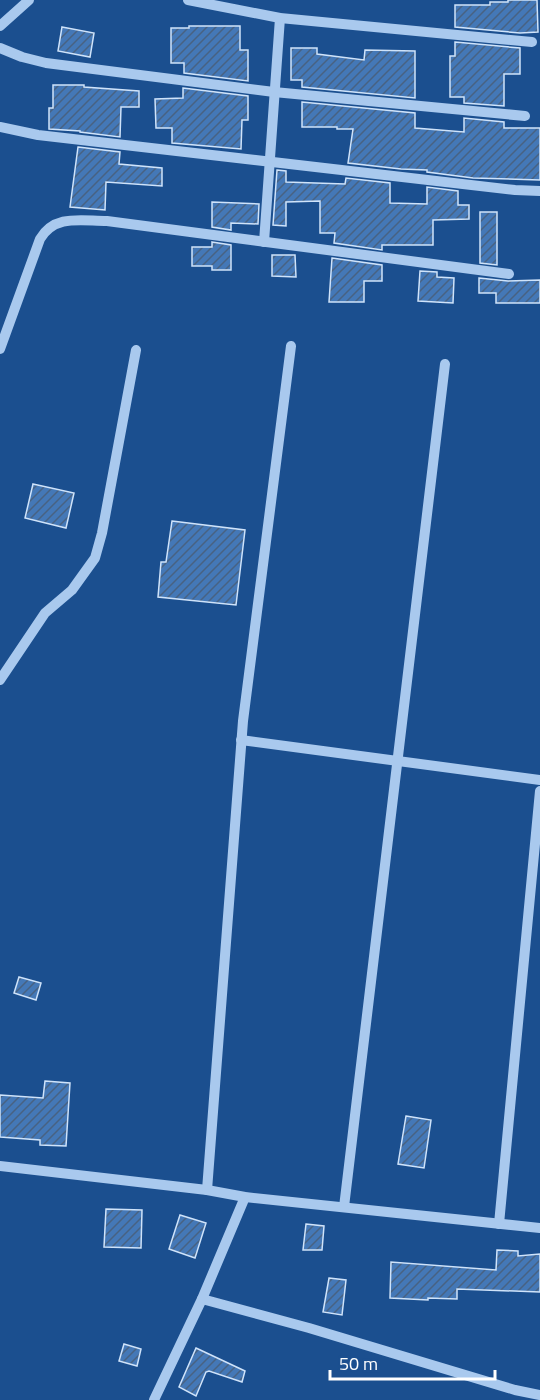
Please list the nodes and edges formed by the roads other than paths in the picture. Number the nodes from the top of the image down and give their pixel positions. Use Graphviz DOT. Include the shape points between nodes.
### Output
graph roads {
  1 [pos="29,0"];
  2 [pos="188,0"];
  3 [pos="280,18"];
  4 [pos="0,26"];
  5 [pos="532,42"];
  6 [pos="0,48"];
  7 [pos="274,92"];
  8 [pos="525,116"];
  9 [pos="0,127"];
  10 [pos="269,162"];
  11 [pos="540,191"];
  12 [pos="264,242"];
  13 [pos="509,274"];
  14 [pos="291,346"];
  15 [pos="0,349"];
  16 [pos="136,350"];
  17 [pos="445,364"];
  18 [pos="0,680"];
  19 [pos="241,740"];
  20 [pos="398,760"];
  21 [pos="540,780"];
  22 [pos="540,791"];
  23 [pos="0,1166"];
  24 [pos="207,1190"];
  25 [pos="245,1197"];
  26 [pos="344,1207"];
  27 [pos="499,1224"];
  28 [pos="540,1228"];
  29 [pos="202,1299"];
  30 [pos="515,1390"];
  31 [pos="540,1395"];
  32 [pos="154,1400"];
  33 [pos="509,1400"];
  1 -- 4 [label="street"];
  2 -- 3 [label="street"];
  3 -- 5 [label="street"];
  3 -- 7 [label="street"];
  6 -- 7 [label="street" via="46,63"];
  7 -- 8 [label="street"];
  7 -- 10 [label="street"];
  9 -- 10 [label="street" via="38,135"];
  10 -- 11 [label="street"];
  10 -- 12 [label="street"];
  12 -- 13 [label="street"];
  12 -- 15 [label="street" via="107,221 57,222 40,239"];
  14 -- 19 [label="street"];
  16 -- 18 [label="street" via="95,558 72,590 45,613"];
  17 -- 20 [label="street"];
  19 -- 20 [label="street"];
  19 -- 24 [label="street"];
  20 -- 21 [label="street"];
  20 -- 26 [label="street"];
  22 -- 27 [label="street"];
  23 -- 24 [label="street"];
  24 -- 25 [label="street"];
  25 -- 26 [label="street"];
  25 -- 29 [label="street"];
  26 -- 27 [label="street"];
  27 -- 28 [label="street"];
  29 -- 30 [label="street"];
  29 -- 32 [label="street"];
  30 -- 31 [label="street"];
  30 -- 33 [label="street"];
}
